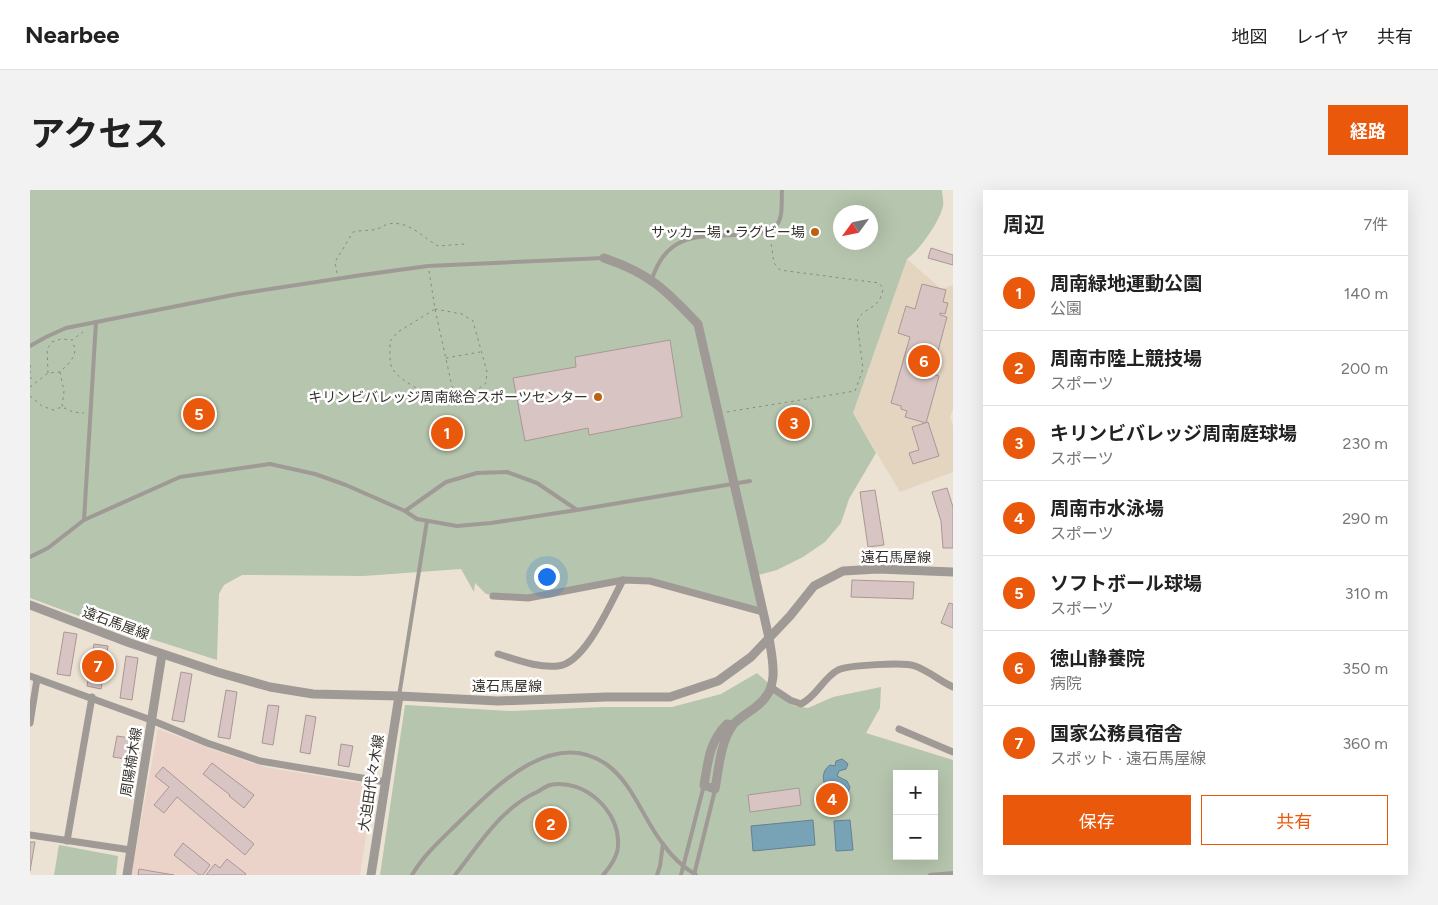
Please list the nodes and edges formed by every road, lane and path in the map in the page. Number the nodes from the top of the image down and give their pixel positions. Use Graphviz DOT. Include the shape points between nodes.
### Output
graph roads {
  1 [pos="782,190"];
  2 [pos="769,231"];
  3 [pos="465,244"];
  4 [pos="604,258"];
  5 [pos="428,266"];
  6 [pos="338,278"];
  7 [pos="652,280"];
  8 [pos="435,308"];
  9 [pos="96,322"];
  10 [pos="30,346"];
  11 [pos="481,352"];
  12 [pos="446,358"];
  13 [pos="30,365"];
  14 [pos="60,372"];
  15 [pos="30,373"];
  16 [pos="48,373"];
  17 [pos="30,377"];
  18 [pos="35,383"];
  19 [pos="30,387"];
  20 [pos="30,396"];
  21 [pos="455,400"];
  22 [pos="62,408"];
  23 [pos="719,413"];
  24 [pos="90,414"];
  25 [pos="750,481"];
  26 [pos="735,484"];
  27 [pos="577,510"];
  28 [pos="405,511"];
  29 [pos="84,520"];
  30 [pos="427,521"];
  31 [pos="30,557"];
  32 [pos="953,572"];
  33 [pos="623,580"];
  34 [pos="493,596"];
  35 [pos="30,605"];
  36 [pos="763,612"];
  37 [pos="769,638"];
  38 [pos="162,654"];
  39 [pos="498,654"];
  40 [pos="34,677"];
  41 [pos="953,687"];
  42 [pos="772,688"];
  43 [pos="399,696"];
  44 [pos="92,697"];
  45 [pos="151,720"];
  46 [pos="30,723"];
  47 [pos="733,725"];
  48 [pos="899,729"];
  49 [pos="953,752"];
  50 [pos="386,782"];
  51 [pos="704,785"];
  52 [pos="715,789"];
  53 [pos="30,835"];
  54 [pos="68,841"];
  55 [pos="662,844"];
  56 [pos="131,850"];
  57 [pos="684,867"];
  58 [pos="953,873"];
  59 [pos="127,875"];
  60 [pos="371,875"];
  61 [pos="412,875"];
  62 [pos="455,875"];
  63 [pos="603,875"];
  64 [pos="657,875"];
  65 [pos="681,875"];
  66 [pos="695,875"];
  67 [pos="930,875"];
  1 -- 2 [label="lane" via="780,217"];
  2 -- 7 [label="lane" via="694,236 668,251 656,267"];
  2 -- 23 [label="path" via="774,263 780,270 878,283 883,288 877,304 859,316 857,322 863,369 855,391"];
  3 -- 6 [label="path" via="438,246 410,226 399,223 364,229 353,232 335,262"];
  4 -- 5 [label="lane"];
  4 -- 7 [label="street"];
  5 -- 6 [label="lane"];
  5 -- 8 [label="path"];
  6 -- 9 [label="lane"];
  7 -- 23 [label="street" via="698,324"];
  8 -- 11 [label="path" via="462,314 473,322"];
  8 -- 12 [label="path"];
  8 -- 21 [label="path" via="398,332 390,341 392,368 401,379 415,387 444,400"];
  9 -- 10 [label="lane" via="66,328"];
  9 -- 24 [label="lane"];
  11 -- 12 [label="path"];
  11 -- 21 [label="path" via="487,372 486,383 472,394"];
  12 -- 21 [label="path"];
  13 -- 15 [label="path"];
  14 -- 16 [label="path"];
  14 -- 16 [label="path" via="73,359 72,340 52,342 48,349"];
  14 -- 22 [label="path" via="64,392"];
  16 -- 18 [label="path"];
  17 -- 18 [label="path"];
  18 -- 19 [label="path"];
  20 -- 22 [label="path" via="42,406 53,410"];
  22 -- 24 [label="path"];
  23 -- 26 [label="street"];
  24 -- 29 [label="lane"];
  25 -- 26 [label="lane"];
  26 -- 27 [label="lane"];
  26 -- 36 [label="street"];
  27 -- 28 [label="lane" via="537,483 507,472 477,474 446,482"];
  27 -- 30 [label="lane" via="457,526"];
  28 -- 29 [label="lane" via="316,474 270,464 180,477"];
  28 -- 30 [label="lane"];
  29 -- 31 [label="lane" via="48,548"];
  30 -- 43 [label="lane"];
  32 -- 37 [label="street, 遠石馬屋線" via="843,571 814,586"];
  33 -- 34 [label="street" via="528,598"];
  33 -- 36 [label="street" via="650,581"];
  33 -- 39 [label="street" via="590,641 576,657 560,666 537,665"];
  35 -- 38 [label="street, 遠石馬屋線"];
  36 -- 37 [label="street"];
  37 -- 42 [label="street" via="774,670"];
  37 -- 43 [label="street, 遠石馬屋線" via="751,657 718,681 670,696 498,701"];
  38 -- 43 [label="street, 遠石馬屋線" via="270,687 313,694"];
  38 -- 45 [label="street, 周陽楠木線"];
  40 -- 44 [label="street"];
  40 -- 46 [label="street"];
  41 -- 42 [label="street" via="914,665 869,665 838,670 801,704"];
  42 -- 47 [label="street" via="760,704"];
  43 -- 50 [label="street, 大迫田代々木線"];
  44 -- 45 [label="street"];
  44 -- 54 [label="street"];
  45 -- 50 [label="street" via="260,761"];
  45 -- 56 [label="street, 周陽楠木線"];
  47 -- 51 [label="street" via="727,724 718,733 710,752"];
  47 -- 52 [label="street" via="722,748"];
  48 -- 49 [label="street"];
  50 -- 60 [label="street, 大迫田代々木線"];
  51 -- 52 [label="street"];
  51 -- 57 [label="lane"];
  52 -- 66 [label="lane"];
  53 -- 54 [label="street"];
  54 -- 56 [label="street"];
  55 -- 57 [label="lane"];
  55 -- 61 [label="lane" via="622,780 606,764 586,754 564,753 540,758 494,788 432,849"];
  55 -- 64 [label="lane"];
  56 -- 59 [label="street, 周陽楠木線"];
  57 -- 65 [label="lane"];
  57 -- 66 [label="lane"];
  58 -- 67 [label="lane"];
  62 -- 63 [label="lane" via="505,813 523,798 550,785 570,785 586,790 610,816 618,833 618,846"];
}
